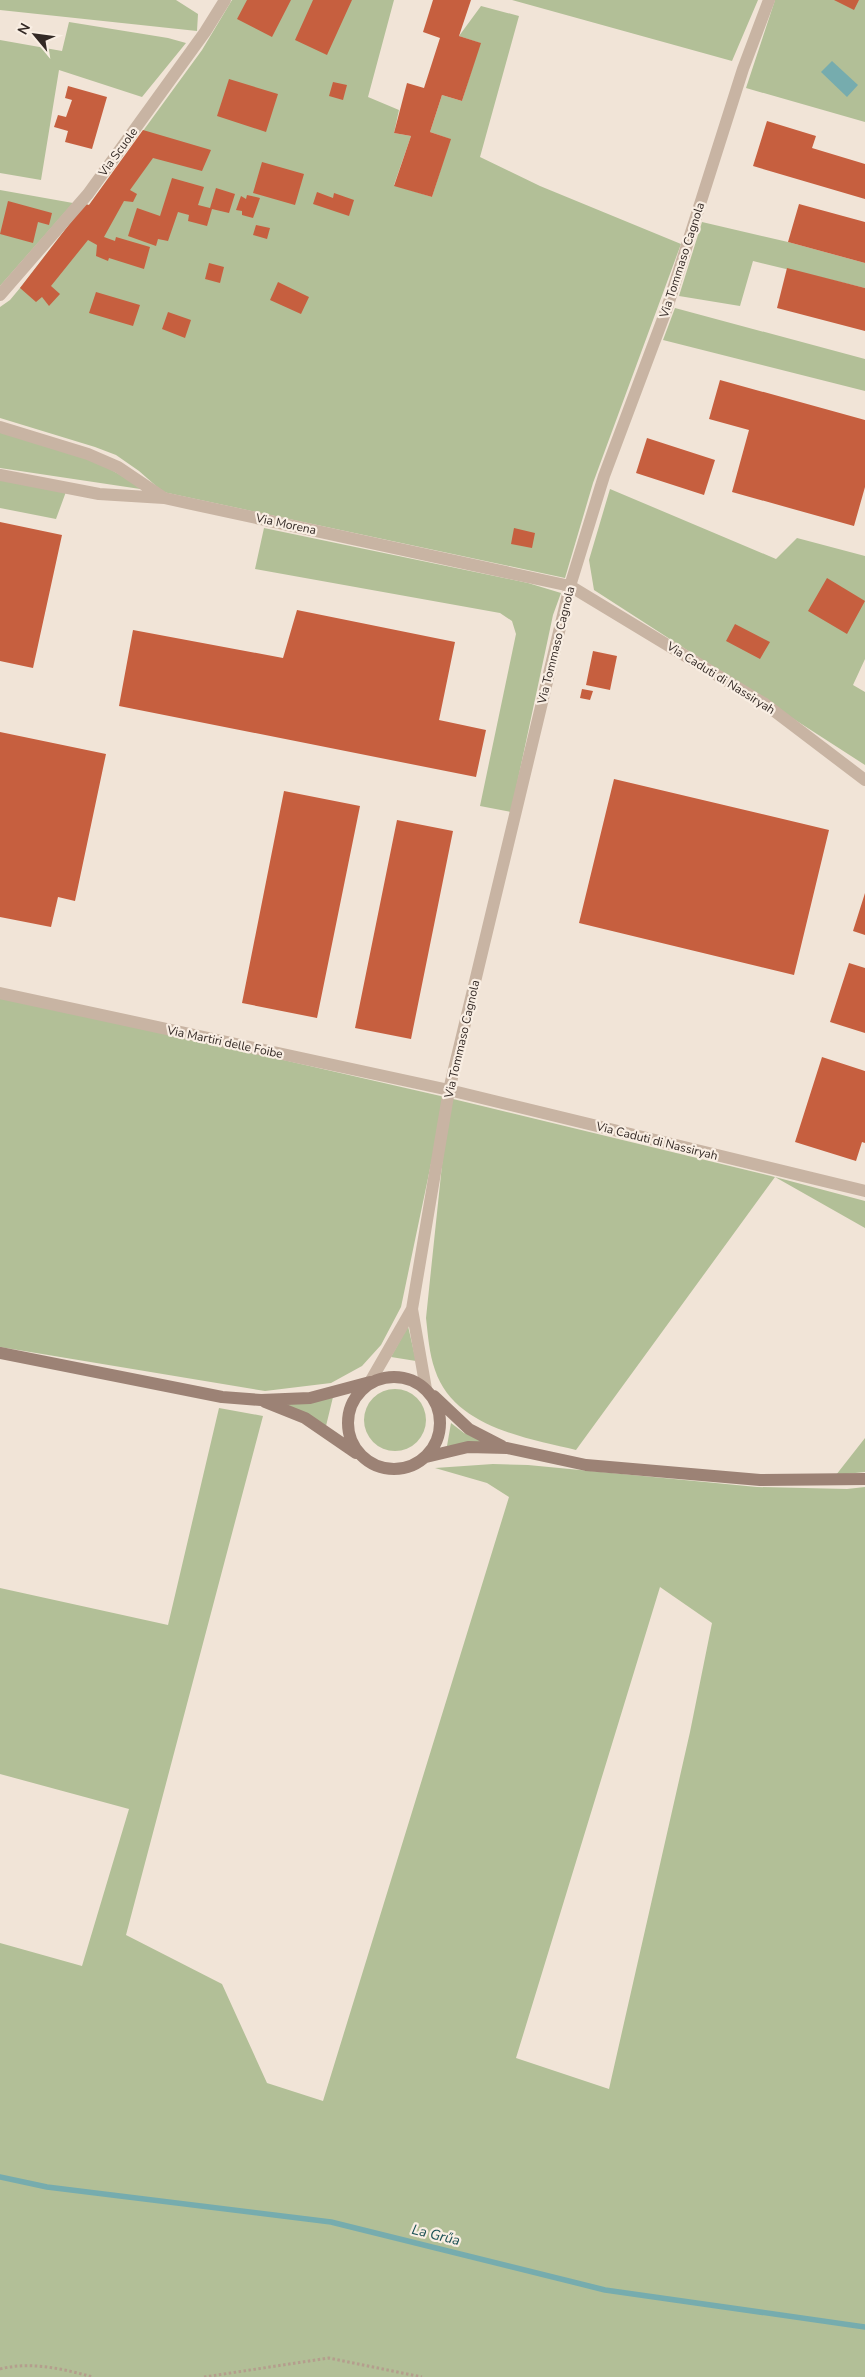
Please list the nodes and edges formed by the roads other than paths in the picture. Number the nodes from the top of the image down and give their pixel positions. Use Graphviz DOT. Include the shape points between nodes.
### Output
graph roads {
  1 [pos="225,0"];
  2 [pos="769,0"];
  3 [pos="0,295"];
  4 [pos="0,427"];
  5 [pos="0,474"];
  6 [pos="164,498"];
  7 [pos="570,586"];
  8 [pos="865,780"];
  9 [pos="0,993"];
  10 [pos="450,1090"];
  11 [pos="865,1192"];
  12 [pos="412,1309"];
  13 [pos="0,1353"];
  14 [pos="370,1382"];
  15 [pos="426,1388"];
  16 [pos="261,1400"];
  17 [pos="506,1448"];
  18 [pos="426,1457"];
  19 [pos="364,1458"];
  20 [pos="865,1479"];
  1 -- 3 [label="street, Via Scuole" via="88,194"];
  2 -- 7 [label="street, Via Tommaso Cagnola" via="743,69 667,308 604,476"];
  4 -- 6 [label="street" via="118,466"];
  5 -- 6 [label="street, Via Morena" via="99,494"];
  6 -- 7 [label="street, Via Morena"];
  7 -- 8 [label="street, Via Caduti di Nassiryah" via="764,704"];
  7 -- 10 [label="street, Via Tommaso Cagnola"];
  9 -- 10 [label="street, Via Martiri delle Foibe"];
  10 -- 11 [label="street, Via Caduti di Nassiryah"];
  10 -- 12 [label="street, Via Tommaso Cagnola"];
  12 -- 14 [label="street, Via Tommaso Cagnola"];
  12 -- 15 [label="street, Via Tommaso Cagnola"];
  13 -- 16 [label="main road" via="222,1397"];
  14 -- 15 [label="main road" via="392,1376 410,1379"];
  14 -- 16 [label="main road" via="310,1398"];
  14 -- 19 [label="main road" via="352,1402 347,1424 352,1443"];
  15 -- 17 [label="main road" via="469,1429"];
  15 -- 18 [label="main road" via="434,1398 441,1424 437,1441"];
  16 -- 19 [label="main road" via="305,1418"];
  17 -- 18 [label="main road" via="468,1447"];
  17 -- 20 [label="main road" via="605,1467 760,1480"];
  18 -- 19 [label="main road" via="407,1467 388,1469"];
}
